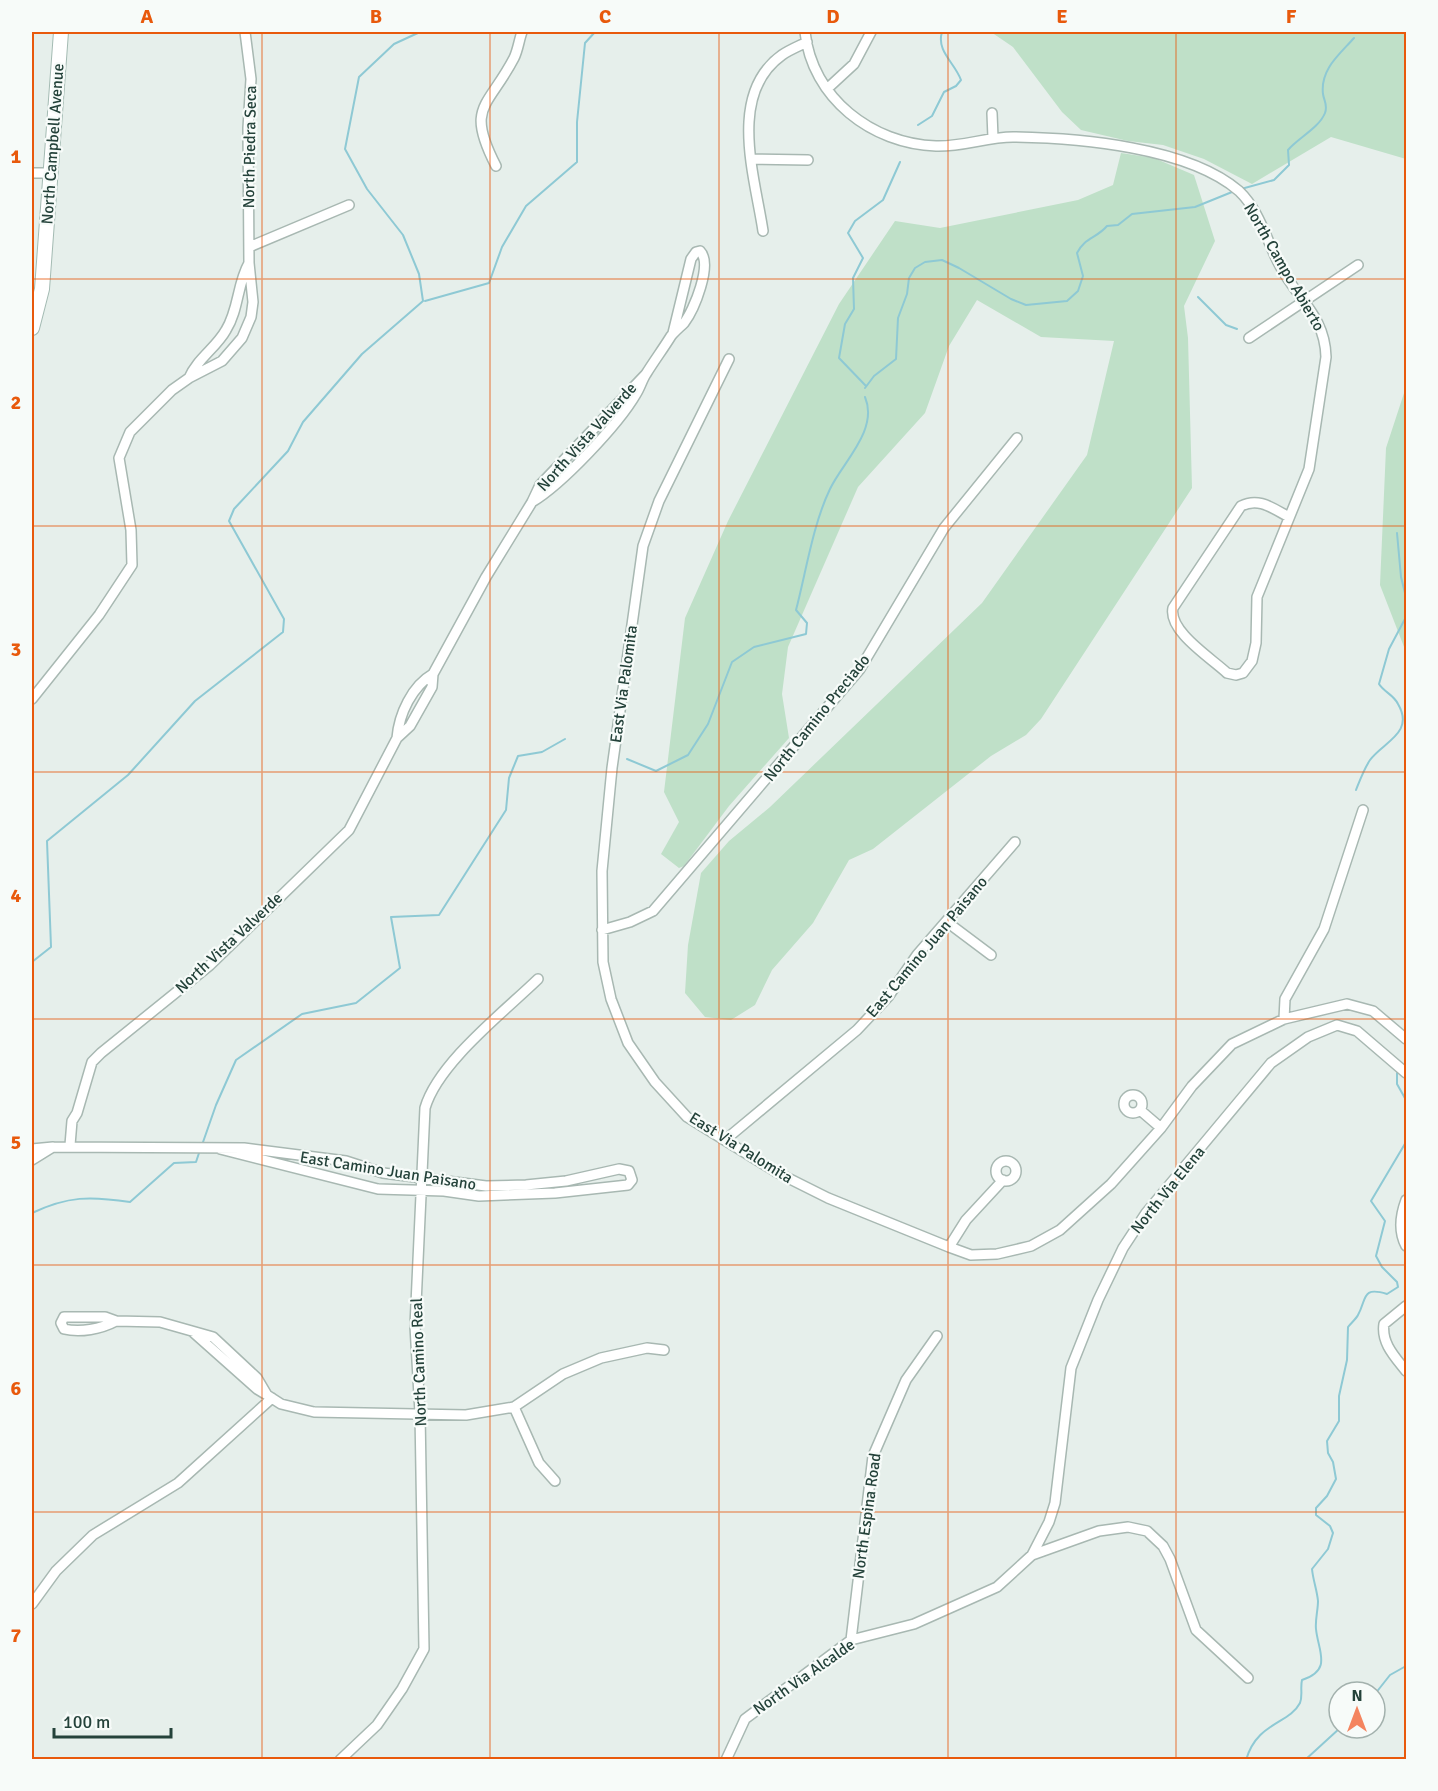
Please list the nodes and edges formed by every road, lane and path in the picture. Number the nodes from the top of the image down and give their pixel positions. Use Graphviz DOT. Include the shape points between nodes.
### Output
graph roads {
  1 [pos="61,32"];
  2 [pos="245,32"];
  3 [pos="522,32"];
  4 [pos="805,32"];
  5 [pos="871,32"];
  6 [pos="807,42"];
  7 [pos="828,88"];
  8 [pos="992,113"];
  9 [pos="993,138"];
  10 [pos="753,159"];
  11 [pos="808,160"];
  12 [pos="496,166"];
  13 [pos="32,173"];
  14 [pos="52,173"];
  15 [pos="350,205"];
  16 [pos="763,231"];
  17 [pos="249,247"];
  18 [pos="249,263"];
  19 [pos="1358,265"];
  20 [pos="1304,302"];
  21 [pos="32,328"];
  22 [pos="673,333"];
  23 [pos="1249,339"];
  24 [pos="729,359"];
  25 [pos="189,378"];
  26 [pos="1017,438"];
  27 [pos="1289,517"];
  28 [pos="35,688"];
  29 [pos="32,699"];
  30 [pos="1363,810"];
  31 [pos="1015,842"];
  32 [pos="947,922"];
  33 [pos="602,930"];
  34 [pos="991,955"];
  35 [pos="538,979"];
  36 [pos="1284,1020"];
  37 [pos="1407,1039"];
  38 [pos="1407,1073"];
  39 [pos="1140,1110"];
  40 [pos="1161,1128"];
  41 [pos="725,1140"];
  42 [pos="70,1145"];
  43 [pos="53,1147"];
  44 [pos="32,1149"];
  45 [pos="220,1149"];
  46 [pos="32,1160"];
  47 [pos="420,1179"];
  48 [pos="1003,1180"];
  49 [pos="420,1190"];
  50 [pos="1407,1200"];
  51 [pos="1407,1246"];
  52 [pos="949,1247"];
  53 [pos="1407,1306"];
  54 [pos="116,1321"];
  55 [pos="937,1336"];
  56 [pos="664,1350"];
  57 [pos="1407,1371"];
  58 [pos="269,1396"];
  59 [pos="514,1407"];
  60 [pos="420,1413"];
  61 [pos="555,1481"];
  62 [pos="1032,1555"];
  63 [pos="32,1604"];
  64 [pos="851,1640"];
  65 [pos="1248,1678"];
  66 [pos="340,1760"];
  67 [pos="726,1760"];
  1 -- 14 [label="main road, North Campbell Avenue"];
  2 -- 17 [label="street, North Piedra Seca" via="251,79"];
  3 -- 12 [label="street" via="515,55 480,116 483,139"];
  4 -- 6 [label="street, North Campo Abierto"];
  5 -- 7 [label="street" via="854,64"];
  6 -- 7 [label="street, North Campo Abierto"];
  6 -- 10 [label="street" via="782,56 763,76 755,92 748,121"];
  7 -- 9 [label="street, North Campo Abierto" via="841,109 890,138 937,146"];
  8 -- 9 [label="street"];
  9 -- 20 [label="street, North Campo Abierto" via="1098,142 1170,158 1210,172 1240,192"];
  10 -- 11 [label="street"];
  10 -- 16 [label="street"];
  13 -- 14 [label="street"];
  14 -- 21 [label="main road, North Campbell Avenue" via="42,289"];
  15 -- 17 [label="street"];
  17 -- 18 [label="street, North Piedra Seca"];
  18 -- 25 [label="street, North Piedra Seca" via="228,329 193,368"];
  18 -- 25 [label="street, North Piedra Seca" via="253,302 242,338 222,360"];
  19 -- 20 [label="street"];
  20 -- 23 [label="street"];
  20 -- 27 [label="street, North Campo Abierto" via="1318,320 1326,357 1309,469"];
  22 -- 22 [label="street, North Vista Valverde" via="685,321 704,277 705,259 700,251 692,259"];
  22 -- 42 [label="street, North Vista Valverde" via="636,395 593,447 548,493 532,502 486,577 433,674 432,687 397,738 349,830 210,965 92,1062 72,1121"];
  24 -- 33 [label="street, East Via Palomita" via="659,501 643,546 612,768 602,871"];
  25 -- 28 [label="street, North Piedra Seca" via="130,432 119,458 131,530 132,565 99,615"];
  26 -- 33 [label="street, North Camino Preciado" via="944,528 860,669 797,744 653,910"];
  27 -- 27 [label="street, North Campo Abierto" via="1248,499 1168,616 1178,630 1227,673 1240,678 1249,668 1256,643 1257,597"];
  28 -- 29 [label="street, North Piedra Seca"];
  30 -- 36 [label="street" via="1324,929 1285,999"];
  31 -- 32 [label="street, East Camino Juan Paisano"];
  32 -- 34 [label="street"];
  32 -- 41 [label="street, East Camino Juan Paisano" via="857,1030"];
  33 -- 41 [label="street, East Via Palomita" via="603,962 611,999 628,1042 655,1082 687,1117"];
  35 -- 47 [label="street, North Camino Real" via="453,1062 433,1087 422,1126"];
  36 -- 37 [label="street, East Via Palomita" via="1347,1004 1373,1011"];
  36 -- 40 [label="street, East Via Palomita" via="1232,1044 1192,1086"];
  38 -- 62 [label="street, North Via Elena" via="1357,1031 1337,1025 1308,1037 1271,1063 1146,1213 1123,1248 1071,1368 1055,1503"];
  39 -- 40 [label="street"];
  40 -- 52 [label="street, East Via Palomita" via="1111,1184 1060,1230 1031,1246 997,1254 971,1255"];
  41 -- 52 [label="street, East Via Palomita" via="828,1198"];
  42 -- 43 [label="street, East Camino Juan Paisano"];
  42 -- 45 [label="street, East Camino Juan Paisano"];
  43 -- 44 [label="street, East Camino Juan Paisano"];
  43 -- 46 [label="street, East Camino Juan Paisano"];
  45 -- 47 [label="street, East Camino Juan Paisano" via="244,1148 346,1161"];
  45 -- 49 [label="street, East Camino Juan Paisano" via="378,1189"];
  47 -- 49 [label="street, North Camino Real"];
  47 -- 49 [label="street, East Camino Juan Paisano" via="486,1186 526,1185 567,1181 619,1169 629,1171 632,1180 628,1185 609,1188 517,1196"];
  48 -- 52 [label="street" via="966,1220"];
  49 -- 60 [label="street, North Camino Real" via="415,1326"];
  50 -- 51 [label="street" via="1401,1220"];
  53 -- 57 [label="street" via="1384,1324 1383,1332 1394,1356"];
  54 -- 54 [label="street" via="79,1316 64,1317 61,1323 73,1332"];
  54 -- 58 [label="street" via="160,1322 195,1333"];
  55 -- 64 [label="street, North Espina Road" via="906,1380 873,1456"];
  56 -- 59 [label="street" via="639,1349 582,1365"];
  58 -- 60 [label="street" via="292,1408 314,1412"];
  58 -- 63 [label="street" via="178,1483 93,1534 56,1571"];
  59 -- 60 [label="street" via="466,1415"];
  59 -- 61 [label="street" via="539,1463"];
  60 -- 66 [label="street, North Camino Real" via="424,1649 377,1725"];
  62 -- 64 [label="street, North Via Alcalde" via="997,1587 959,1606 914,1624"];
  62 -- 65 [label="street" via="1099,1531 1128,1527 1147,1531 1170,1559 1196,1630"];
  64 -- 67 [label="street, North Via Alcalde" via="745,1719"];
}
